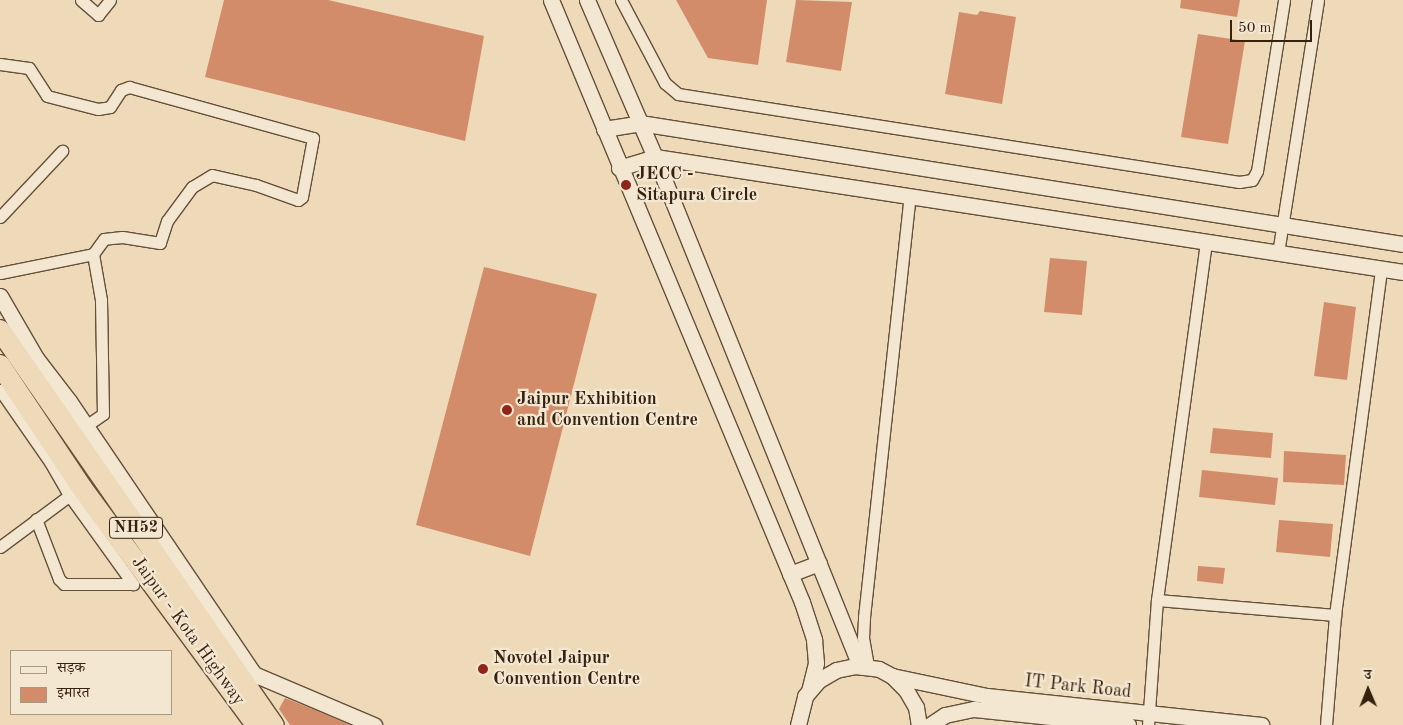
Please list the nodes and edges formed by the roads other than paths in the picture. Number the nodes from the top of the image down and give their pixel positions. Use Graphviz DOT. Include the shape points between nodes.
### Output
graph roads {
  1 [pos="81,0"];
  2 [pos="110,0"];
  3 [pos="551,0"];
  4 [pos="587,0"];
  5 [pos="621,0"];
  6 [pos="1284,0"];
  7 [pos="1318,0"];
  8 [pos="0,64"];
  9 [pos="640,123"];
  10 [pos="604,129"];
  11 [pos="62,151"];
  12 [pos="655,157"];
  13 [pos="619,168"];
  14 [pos="910,196"];
  15 [pos="0,217"];
  16 [pos="1283,226"];
  17 [pos="1206,242"];
  18 [pos="1403,244"];
  19 [pos="1278,253"];
  20 [pos="93,254"];
  21 [pos="1381,268"];
  22 [pos="1403,272"];
  23 [pos="0,273"];
  24 [pos="0,296"];
  25 [pos="0,330"];
  26 [pos="0,365"];
  27 [pos="0,390"];
  28 [pos="79,430"];
  29 [pos="75,491"];
  30 [pos="36,519"];
  31 [pos="0,547"];
  32 [pos="818,563"];
  33 [pos="790,574"];
  34 [pos="1157,600"];
  35 [pos="1335,616"];
  36 [pos="206,628"];
  37 [pos="864,666"];
  38 [pos="892,676"];
  39 [pos="256,677"];
  40 [pos="809,691"];
  41 [pos="1148,719"];
  42 [pos="256,725"];
  43 [pos="274,725"];
  44 [pos="374,725"];
  45 [pos="798,725"];
  46 [pos="918,725"];
  47 [pos="930,725"];
  48 [pos="1128,725"];
  49 [pos="1261,725"];
  50 [pos="1326,725"];
  1 -- 2 [label="street" via="98,15"];
  3 -- 10 [label="street"];
  4 -- 9 [label="street"];
  5 -- 6 [label="street" via="665,83 678,94 1239,182 1252,180 1257,171"];
  7 -- 16 [label="street"];
  8 -- 20 [label="street" via="30,68 41,91 47,96 98,109 110,107 121,90 129,88 313,138 302,197 298,200 256,185 212,175 192,188 167,221 160,243 122,237 104,240"];
  9 -- 10 [label="street"];
  9 -- 12 [label="street"];
  9 -- 16 [label="street"];
  10 -- 13 [label="street"];
  11 -- 15 [label="street"];
  12 -- 13 [label="street"];
  12 -- 14 [label="street"];
  12 -- 32 [label="street"];
  13 -- 33 [label="street"];
  14 -- 17 [label="street"];
  14 -- 37 [label="street" via="864,618"];
  16 -- 18 [label="street"];
  16 -- 19 [label="street"];
  17 -- 19 [label="street"];
  17 -- 34 [label="street"];
  19 -- 21 [label="street"];
  20 -- 23 [label="street"];
  20 -- 28 [label="street" via="101,309 103,414"];
  21 -- 22 [label="street"];
  21 -- 35 [label="street"];
  24 -- 28 [label="street"];
  25 -- 28 [label="highway, Jaipur - Kota Highway / NH52"];
  26 -- 29 [label="highway, Jaipur - Kota Highway / NH52"];
  27 -- 29 [label="street" via="50,462"];
  28 -- 36 [label="highway, Jaipur - Kota Highway / NH52"];
  28 -- 39 [label="street"];
  29 -- 30 [label="street"];
  29 -- 30 [label="street" via="133,584 64,584 59,579"];
  29 -- 42 [label="highway, Jaipur - Kota Highway / NH52"];
  30 -- 31 [label="street"];
  32 -- 33 [label="street"];
  32 -- 37 [label="street"];
  33 -- 40 [label="street" via="814,640 816,663"];
  34 -- 35 [label="street"];
  34 -- 41 [label="street"];
  35 -- 50 [label="street"];
  36 -- 39 [label="street" via="239,665"];
  36 -- 43 [label="highway, Jaipur - Kota Highway / NH52"];
  37 -- 38 [label="street"];
  37 -- 40 [label="street" via="836,670 819,680"];
  38 -- 41 [label="street, IT Park Road" via="987,696"];
  38 -- 46 [label="street" via="916,707"];
  39 -- 44 [label="street"];
  40 -- 45 [label="street" via="798,715"];
  41 -- 49 [label="street, IT Park Road"];
  47 -- 48 [label="street, IT Park Road" via="945,715 974,709"];
}
